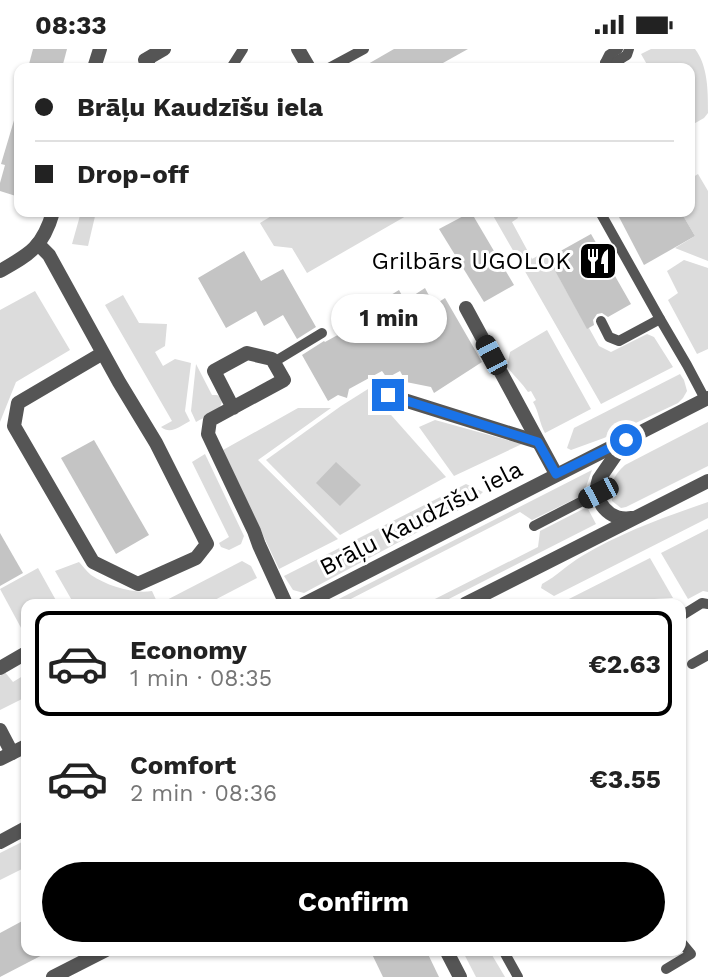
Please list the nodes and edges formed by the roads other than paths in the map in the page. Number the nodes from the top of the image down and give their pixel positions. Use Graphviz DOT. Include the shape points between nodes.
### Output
graph roads {
  1 [pos="164,49"];
  2 [pos="363,49"];
  3 [pos="618,49"];
  4 [pos="629,49"];
  5 [pos="351,52"];
  6 [pos="147,63"];
  7 [pos="336,63"];
  8 [pos="52,217"];
  9 [pos="603,217"];
  10 [pos="38,244"];
  11 [pos="0,271"];
  12 [pos="466,308"];
  13 [pos="660,319"];
  14 [pos="601,321"];
  15 [pos="322,333"];
  16 [pos="103,353"];
  17 [pos="274,362"];
  18 [pos="388,395"];
  19 [pos="707,398"];
  20 [pos="233,408"];
  21 [pos="626,440"];
  22 [pos="538,442"];
  23 [pos="556,474"];
  24 [pos="708,481"];
  25 [pos="598,493"];
  26 [pos="635,518"];
  27 [pos="534,526"];
  28 [pos="284,599"];
  29 [pos="314,599"];
  30 [pos="475,599"];
  31 [pos="708,604"];
  32 [pos="686,612"];
  33 [pos="708,655"];
  34 [pos="21,656"];
  35 [pos="692,664"];
  36 [pos="0,668"];
  37 [pos="0,730"];
  38 [pos="6,756"];
  39 [pos="21,831"];
  40 [pos="0,842"];
  41 [pos="686,948"];
  42 [pos="94,956"];
  43 [pos="449,956"];
  44 [pos="506,956"];
  45 [pos="666,969"];
  46 [pos="53,977"];
  47 [pos="460,977"];
  48 [pos="518,977"];
  1 -- 6 [label="street" via="145,59"];
  2 -- 5 [label="lane"];
  3 -- 4 [label="lane" via="605,63 618,61"];
  5 -- 7 [label="lane"];
  8 -- 10 [label="street"];
  9 -- 13 [label="lane"];
  10 -- 11 [label="street" via="30,254"];
  10 -- 16 [label="street" via="49,255"];
  12 -- 22 [label="street"];
  13 -- 14 [label="lane" via="619,341 609,337"];
  13 -- 19 [label="lane"];
  15 -- 17 [label="lane"];
  16 -- 16 [label="street" via="156,443 207,544 196,558 138,584 93,562 14,426 18,403"];
  17 -- 20 [label="street" via="284,380"];
  17 -- 20 [label="street" via="247,353 214,371"];
  18 -- 22 [label="street"];
  19 -- 21 [label="street, Brāļu Kaudzīšu iela"];
  20 -- 28 [label="street" via="210,420 208,434"];
  21 -- 23 [label="street, Brāļu Kaudzīšu iela"];
  21 -- 25 [label="street" via="602,473"];
  22 -- 23 [label="street"];
  23 -- 29 [label="street, Brāļu Kaudzīšu iela"];
  24 -- 26 [label="street"];
  25 -- 26 [label="street" via="604,510 624,520"];
  25 -- 27 [label="lane"];
  26 -- 30 [label="street"];
  31 -- 32 [label="lane"];
  33 -- 35 [label="lane"];
  34 -- 36 [label="street"];
  37 -- 38 [label="street"];
  39 -- 40 [label="street"];
  41 -- 45 [label="lane" via="691,954"];
  42 -- 46 [label="street"];
  43 -- 47 [label="street"];
  44 -- 48 [label="lane"];
}
